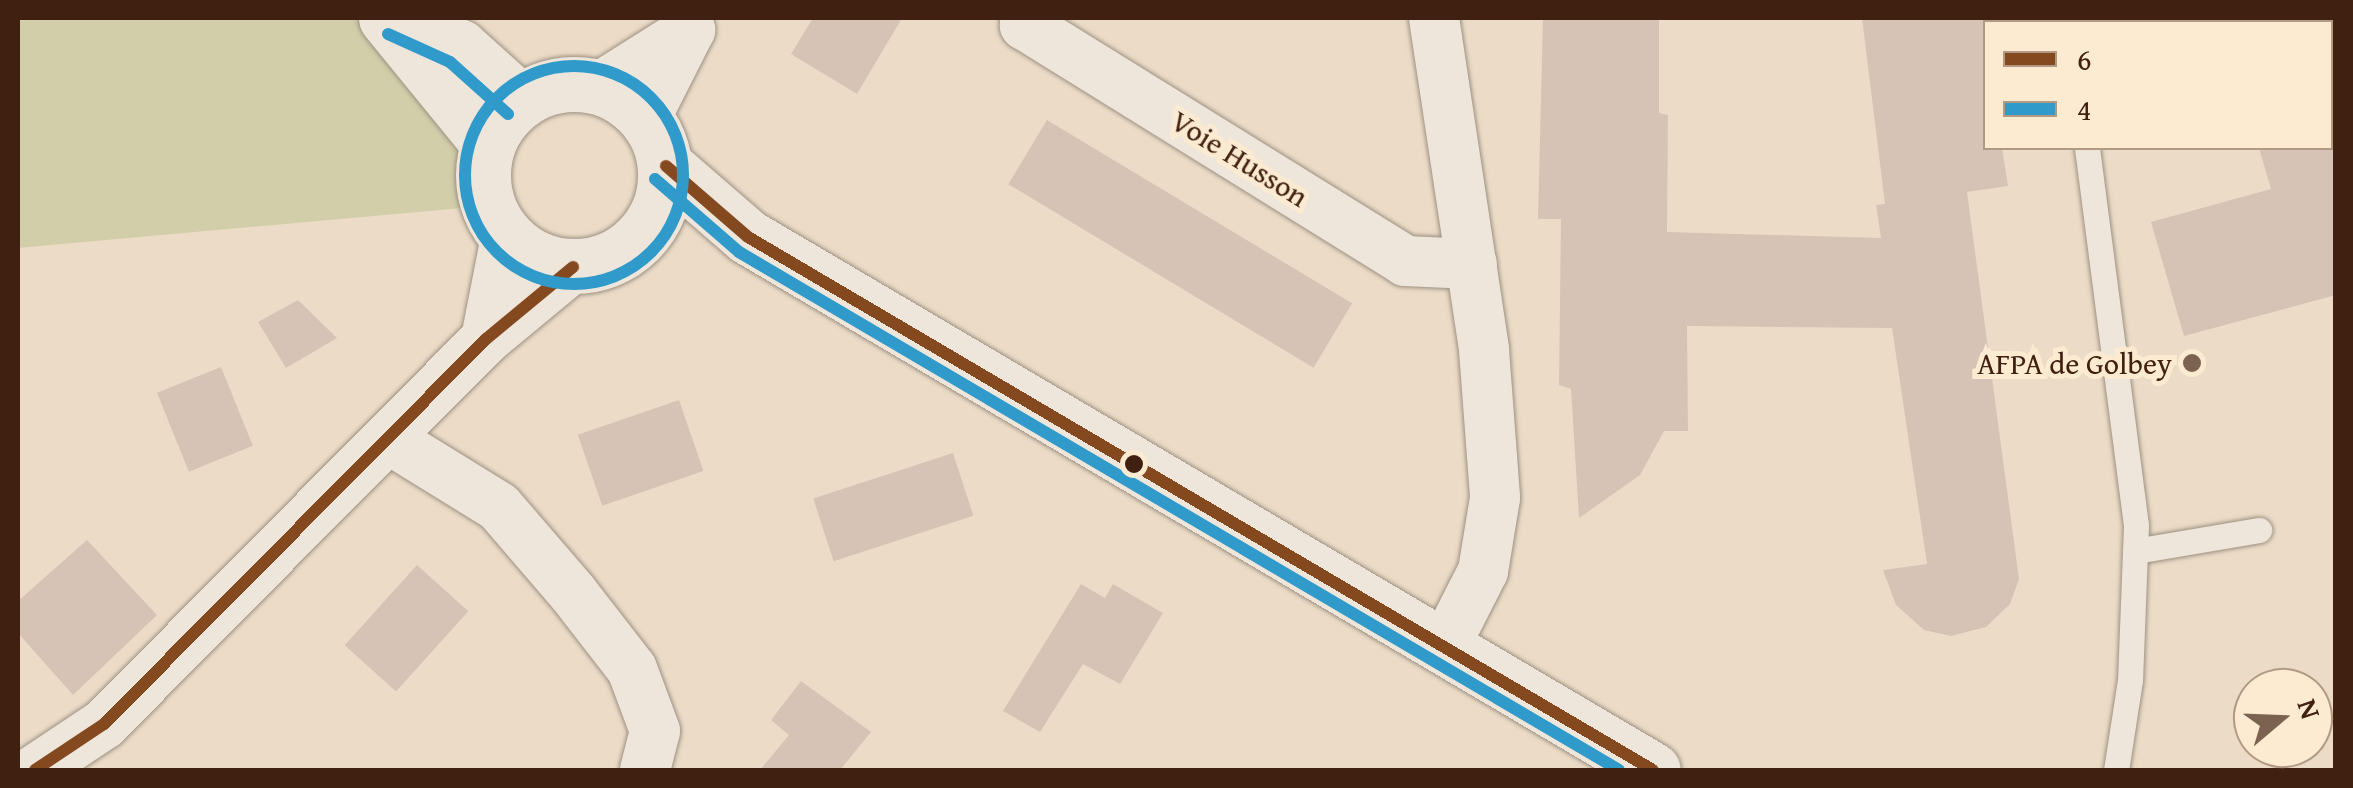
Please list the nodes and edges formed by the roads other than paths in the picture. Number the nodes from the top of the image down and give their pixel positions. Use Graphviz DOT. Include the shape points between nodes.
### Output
graph roads {
  1 [pos="386,18"];
  2 [pos="396,18"];
  3 [pos="1030,18"];
  4 [pos="1434,18"];
  5 [pos="694,24"];
  6 [pos="600,87"];
  7 [pos="646,117"];
  8 [pos="504,122"];
  9 [pos="2087,150"];
  10 [pos="666,166"];
  11 [pos="748,236"];
  12 [pos="506,237"];
  13 [pos="641,238"];
  14 [pos="1472,264"];
  15 [pos="573,267"];
  16 [pos="486,339"];
  17 [pos="390,439"];
  18 [pos="2259,530"];
  19 [pos="2136,552"];
  20 [pos="1445,646"];
  21 [pos="35,770"];
  22 [pos="644,770"];
  23 [pos="1653,770"];
  24 [pos="2116,770"];
  1 -- 8 [label="main road"];
  2 -- 8 [label="main road" via="460,47"];
  3 -- 14 [label="street, Voie Husson" via="1025,26 1406,261"];
  4 -- 14 [label="street"];
  5 -- 6 [label="street"];
  5 -- 7 [label="street"];
  6 -- 7 [label="main road"];
  6 -- 8 [label="main road" via="572,83"];
  7 -- 10 [label="main road"];
  8 -- 12 [label="main road" via="484,192"];
  9 -- 19 [label="lane"];
  10 -- 11 [label="main road"];
  10 -- 13 [label="main road" via="656,216"];
  11 -- 13 [label="main road"];
  11 -- 20 [label="main road"];
  12 -- 15 [label="main road" via="548,263"];
  12 -- 16 [label="street"];
  13 -- 15 [label="main road" via="610,259"];
  14 -- 20 [label="street" via="1495,498 1483,571"];
  15 -- 16 [label="street"];
  16 -- 17 [label="street"];
  17 -- 21 [label="street" via="104,724"];
  17 -- 22 [label="street" via="499,507 597,623 632,670 655,730"];
  18 -- 19 [label="lane"];
  19 -- 24 [label="lane" via="2130,680"];
  20 -- 23 [label="main road"];
}
